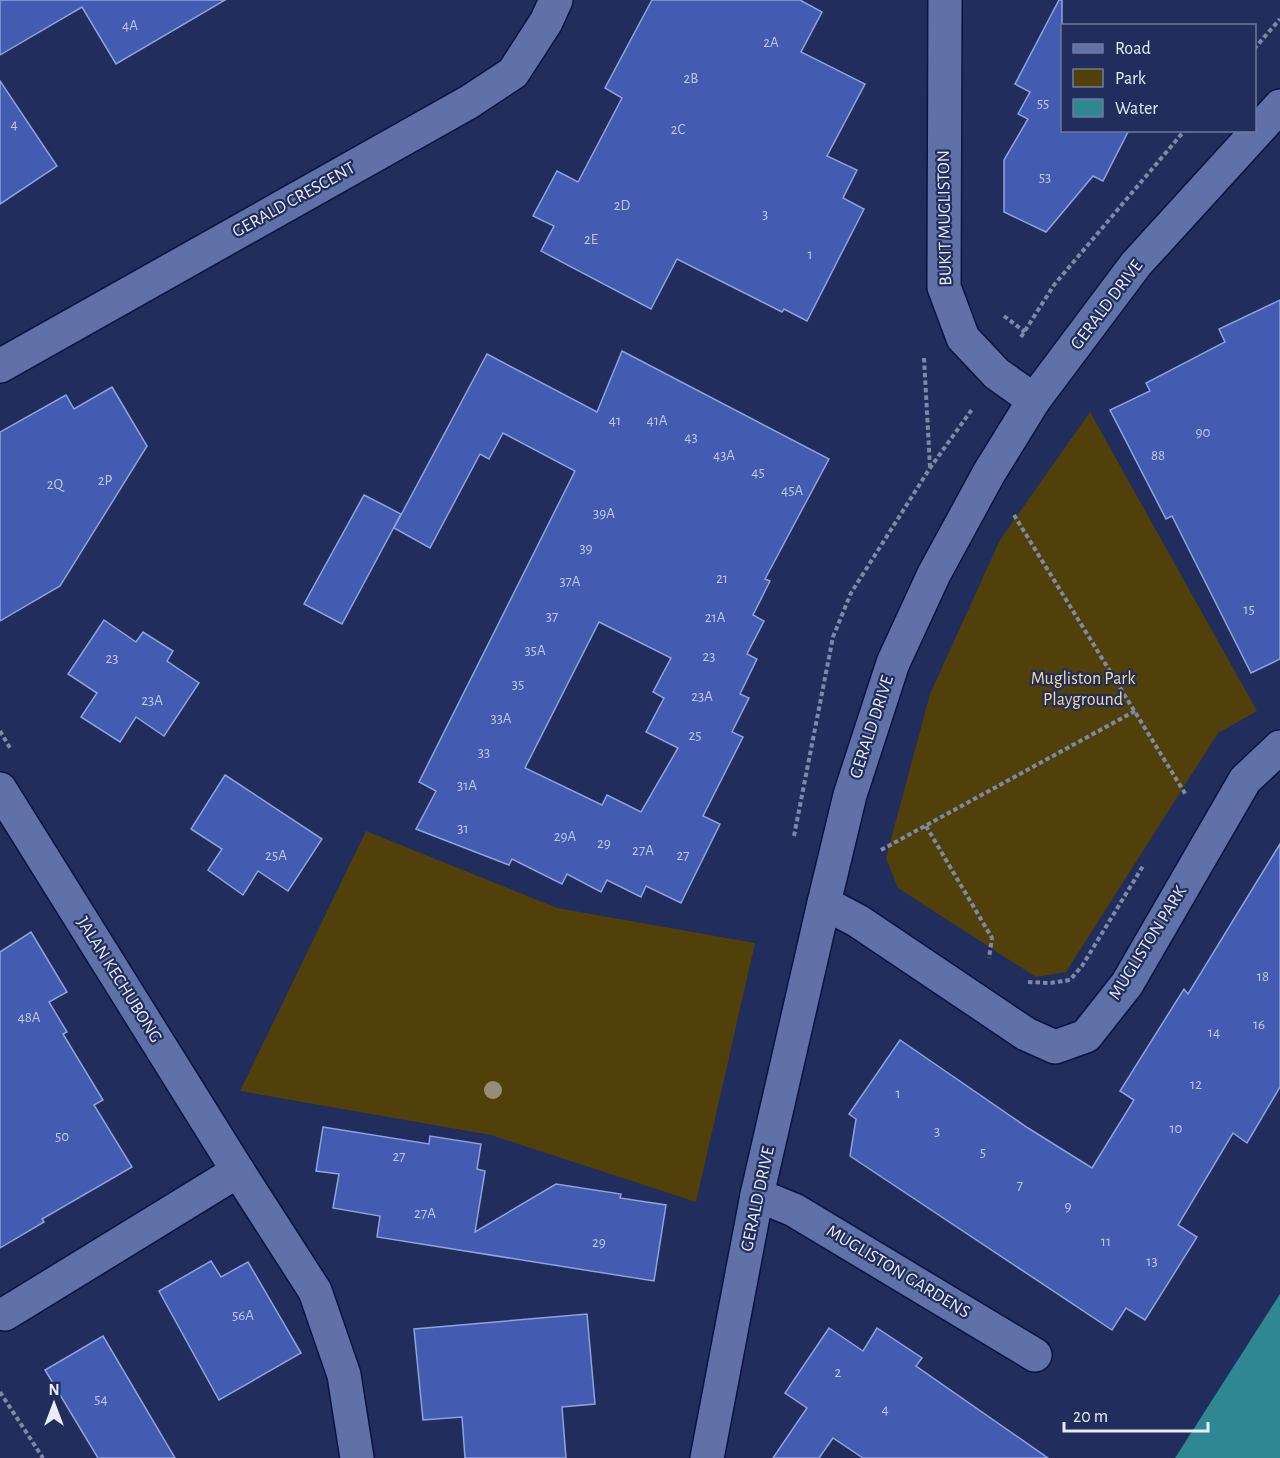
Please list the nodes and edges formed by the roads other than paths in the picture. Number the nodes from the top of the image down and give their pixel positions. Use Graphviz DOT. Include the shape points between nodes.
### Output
graph roads {
  1 [pos="556,0"];
  2 [pos="945,0"];
  3 [pos="1280,106"];
  4 [pos="0,366"];
  5 [pos="1034,400"];
  6 [pos="1280,747"];
  7 [pos="0,789"];
  8 [pos="824,903"];
  9 [pos="238,1172"];
  10 [pos="757,1194"];
  11 [pos="5,1314"];
  12 [pos="1035,1355"];
  13 [pos="357,1458"];
  14 [pos="707,1458"];
  1 -- 4 [label="street, GERALD CRESCENT" via="513,73 469,102"];
  2 -- 5 [label="street, BUKIT MUGLISTON" via="944,287 963,338 997,374"];
  3 -- 5 [label="street, GERALD DRIVE" via="1136,264"];
  5 -- 8 [label="street, GERALD DRIVE" via="934,574 893,663 850,795"];
  6 -- 8 [label="street, MUGLISTON PARK" via="1245,780 1127,984 1086,1036 1055,1047 1026,1034 858,921"];
  7 -- 9 [label="street, JALAN KECHUBONG"];
  8 -- 10 [label="street, GERALD DRIVE"];
  9 -- 11 [label="street"];
  9 -- 13 [label="street, JALAN KECHUBONG" via="315,1291 344,1375"];
  10 -- 12 [label="street, MUGLISTON GARDENS" via="794,1210"];
  10 -- 14 [label="street, GERALD DRIVE"];
}
